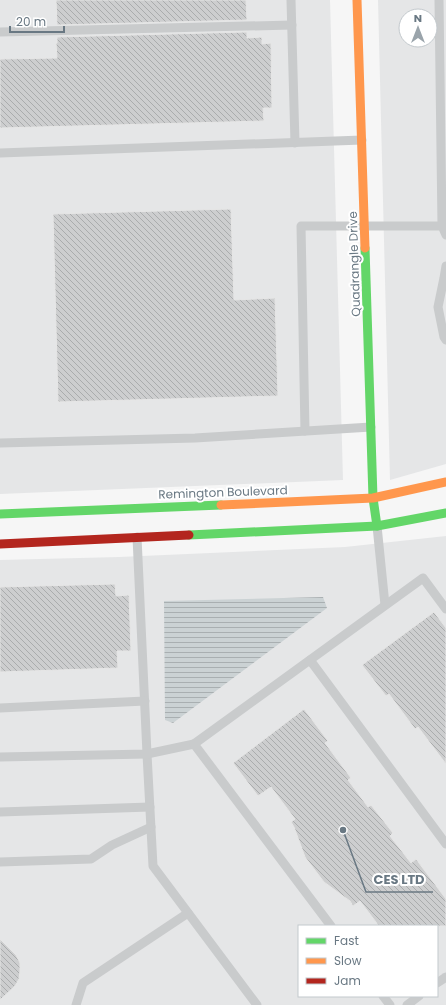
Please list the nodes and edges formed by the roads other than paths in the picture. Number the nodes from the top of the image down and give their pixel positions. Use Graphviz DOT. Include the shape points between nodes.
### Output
graph roads {
  1 [pos="291,0"];
  2 [pos="357,0"];
  3 [pos="439,0"];
  4 [pos="292,25"];
  5 [pos="0,32"];
  6 [pos="362,140"];
  7 [pos="295,143"];
  8 [pos="0,154"];
  9 [pos="444,225"];
  10 [pos="364,226"];
  11 [pos="446,235"];
  12 [pos="446,266"];
  13 [pos="445,278"];
  14 [pos="446,340"];
  15 [pos="371,427"];
  16 [pos="306,431"];
  17 [pos="0,443"];
  18 [pos="446,482"];
  19 [pos="373,498"];
  20 [pos="446,513"];
  21 [pos="0,514"];
  22 [pos="377,526"];
  23 [pos="137,537"];
  24 [pos="0,544"];
  25 [pos="385,605"];
  26 [pos="446,609"];
  27 [pos="310,660"];
  28 [pos="145,701"];
  29 [pos="0,708"];
  30 [pos="194,744"];
  31 [pos="147,754"];
  32 [pos="0,757"];
  33 [pos="150,807"];
  34 [pos="0,812"];
  35 [pos="151,827"];
  36 [pos="446,844"];
  37 [pos="0,862"];
  38 [pos="188,912"];
  39 [pos="330,925"];
  40 [pos="384,997"];
  41 [pos="418,997"];
  42 [pos="76,1005"];
  43 [pos="258,1005"];
  44 [pos="390,1005"];
  45 [pos="407,1005"];
  1 -- 4 [label="lane"];
  2 -- 6 [label="street, Quadrangle Drive"];
  3 -- 9 [label="lane"];
  4 -- 5 [label="lane"];
  4 -- 7 [label="lane"];
  6 -- 7 [label="lane"];
  6 -- 10 [label="street, Quadrangle Drive"];
  7 -- 8 [label="lane"];
  9 -- 10 [label="lane"];
  9 -- 11 [label="lane"];
  10 -- 15 [label="street, Quadrangle Drive"];
  10 -- 16 [label="lane" via="301,226"];
  12 -- 13 [label="lane"];
  13 -- 14 [label="lane" via="438,307"];
  15 -- 16 [label="lane"];
  15 -- 19 [label="street, Quadrangle Drive"];
  16 -- 17 [label="lane" via="195,438"];
  18 -- 19 [label="street, Remington Boulevard"];
  19 -- 21 [label="street, Remington Boulevard"];
  19 -- 22 [label="street, Quadrangle Drive"];
  20 -- 22 [label="street"];
  22 -- 23 [label="street"];
  22 -- 25 [label="lane"];
  23 -- 24 [label="street"];
  23 -- 28 [label="lane"];
  25 -- 26 [label="lane" via="423,578"];
  25 -- 27 [label="lane"];
  27 -- 30 [label="lane"];
  27 -- 36 [label="lane"];
  28 -- 29 [label="lane"];
  28 -- 31 [label="lane"];
  30 -- 31 [label="lane"];
  30 -- 39 [label="lane"];
  31 -- 32 [label="lane"];
  31 -- 33 [label="lane"];
  33 -- 34 [label="lane"];
  33 -- 35 [label="lane"];
  35 -- 37 [label="lane" via="91,858"];
  35 -- 38 [label="lane" via="153,866"];
  38 -- 42 [label="lane" via="83,983"];
  38 -- 43 [label="lane"];
  40 -- 44 [label="lane"];
  41 -- 45 [label="lane"];
}
